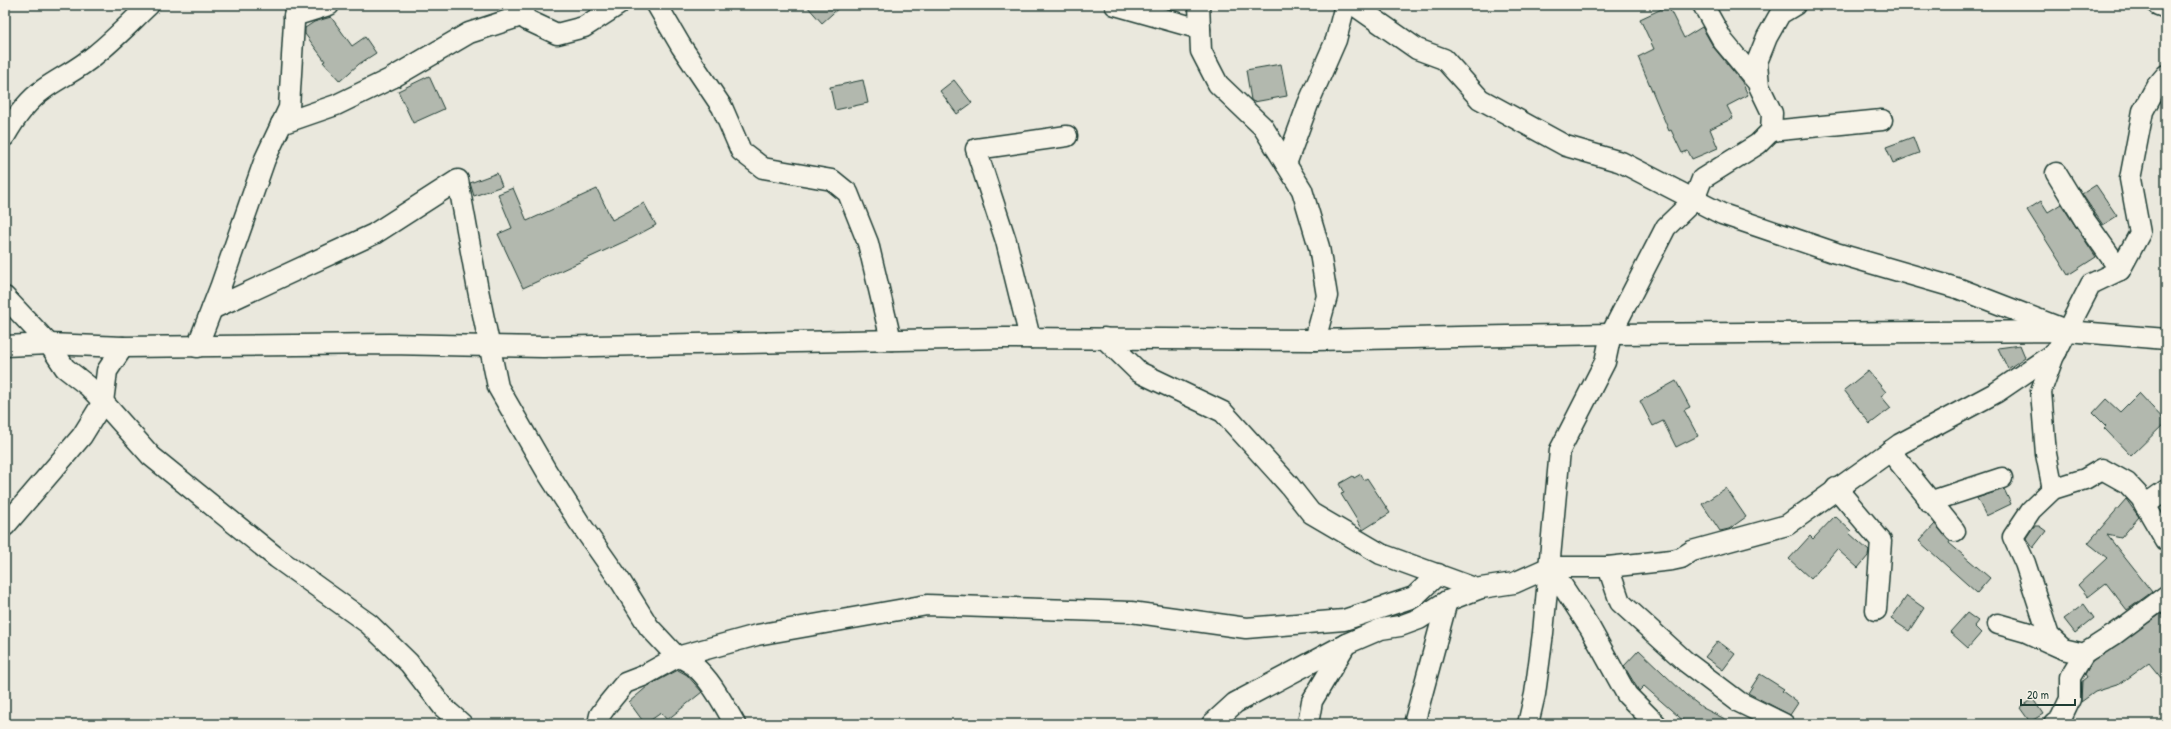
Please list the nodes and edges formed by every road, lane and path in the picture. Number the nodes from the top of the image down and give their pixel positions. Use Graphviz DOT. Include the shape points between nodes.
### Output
graph roads {
  1 [pos="149,5"];
  2 [pos="329,5"];
  3 [pos="618,5"];
  4 [pos="657,5"];
  5 [pos="1114,5"];
  6 [pos="1199,5"];
  7 [pos="1345,5"];
  8 [pos="1354,5"];
  9 [pos="1704,5"];
  10 [pos="1794,5"];
  11 [pos="2158,5"];
  12 [pos="2166,8"];
  13 [pos="520,10"];
  14 [pos="295,11"];
  15 [pos="1200,29"];
  16 [pos="2166,75"];
  17 [pos="1758,82"];
  18 [pos="1882,120"];
  19 [pos="281,124"];
  20 [pos="1771,130"];
  21 [pos="5,136"];
  22 [pos="1067,136"];
  23 [pos="1286,164"];
  24 [pos="2056,173"];
  25 [pos="1694,200"];
  26 [pos="2120,270"];
  27 [pos="5,297"];
  28 [pos="212,309"];
  29 [pos="2067,331"];
  30 [pos="1611,334"];
  31 [pos="1030,338"];
  32 [pos="1104,338"];
  33 [pos="2166,339"];
  34 [pos="891,340"];
  35 [pos="1315,340"];
  36 [pos="49,344"];
  37 [pos="5,346"];
  38 [pos="490,346"];
  39 [pos="123,347"];
  40 [pos="197,347"];
  41 [pos="2057,351"];
  42 [pos="103,402"];
  43 [pos="1890,451"];
  44 [pos="2002,478"];
  45 [pos="1836,488"];
  46 [pos="2053,489"];
  47 [pos="2166,490"];
  48 [pos="1929,502"];
  49 [pos="2145,505"];
  50 [pos="5,526"];
  51 [pos="1955,531"];
  52 [pos="2166,541"];
  53 [pos="1550,567"];
  54 [pos="1608,567"];
  55 [pos="1438,574"];
  56 [pos="1477,589"];
  57 [pos="2166,596"];
  58 [pos="1447,601"];
  59 [pos="1876,610"];
  60 [pos="1998,624"];
  61 [pos="1346,644"];
  62 [pos="2063,649"];
  63 [pos="2084,654"];
  64 [pos="677,657"];
  65 [pos="2057,723"];
  66 [pos="462,724"];
  67 [pos="598,724"];
  68 [pos="735,724"];
  69 [pos="1212,724"];
  70 [pos="1308,724"];
  71 [pos="1414,724"];
  72 [pos="1528,724"];
  73 [pos="1656,724"];
  74 [pos="1784,724"];
  1 -- 21 [label="street" via="96,54 32,99 15,118"];
  2 -- 14 [label="street"];
  3 -- 13 [label="street" via="584,27 558,34 527,20"];
  4 -- 34 [label="street" via="722,107 741,151 763,168 832,180 848,192 868,243"];
  5 -- 15 [label="street"];
  6 -- 15 [label="street"];
  7 -- 23 [label="street" via="1336,40 1308,104"];
  8 -- 25 [label="street" via="1417,49 1444,59 1480,99 1566,146 1621,162"];
  9 -- 17 [label="street" via="1723,42"];
  10 -- 17 [label="street" via="1780,14 1767,37 1757,62"];
  11 -- 12 [label="street"];
  13 -- 19 [label="street" via="468,33 392,78 343,102"];
  14 -- 19 [label="street" via="289,108"];
  15 -- 23 [label="street" via="1201,51 1218,84 1263,127"];
  16 -- 26 [label="street" via="2156,86 2143,111 2130,179 2140,232"];
  17 -- 20 [label="street" via="1772,113"];
  18 -- 20 [label="street"];
  19 -- 28 [label="street" via="265,159"];
  20 -- 25 [label="street" via="1758,144 1702,179"];
  22 -- 31 [label="street" via="976,149 1006,241"];
  23 -- 35 [label="street" via="1302,190 1320,247 1327,296"];
  24 -- 26 [label="street"];
  25 -- 29 [label="street" via="1722,214 1836,253 1960,289"];
  25 -- 30 [label="street" via="1666,228"];
  26 -- 29 [label="street" via="2091,284"];
  27 -- 36 [label="street"];
  28 -- 38 [label="street" via="374,234 458,180"];
  28 -- 40 [label="street"];
  29 -- 30 [label="street"];
  29 -- 33 [label="street"];
  29 -- 41 [label="street"];
  30 -- 35 [label="street"];
  30 -- 53 [label="street" via="1605,362 1560,450"];
  31 -- 32 [label="street"];
  31 -- 34 [label="street"];
  32 -- 35 [label="street"];
  32 -- 55 [label="street" via="1139,372 1223,412 1311,513 1381,554"];
  34 -- 38 [label="street"];
  36 -- 37 [label="street"];
  36 -- 39 [label="street"];
  36 -- 42 [label="street" via="65,368"];
  38 -- 40 [label="street" via="389,344"];
  38 -- 64 [label="street" via="498,387 547,472 649,627"];
  39 -- 40 [label="street"];
  39 -- 42 [label="street" via="107,371"];
  41 -- 43 [label="street" via="1997,392"];
  41 -- 46 [label="street" via="2041,391 2046,454"];
  42 -- 50 [label="street" via="82,436"];
  42 -- 66 [label="street" via="151,456 277,558 369,624 409,663 443,707"];
  43 -- 45 [label="street"];
  43 -- 48 [label="street"];
  44 -- 48 [label="street"];
  45 -- 54 [label="street" via="1787,525 1692,551 1681,558"];
  45 -- 59 [label="street" via="1881,541"];
  46 -- 49 [label="street" via="2085,479 2102,469 2127,483"];
  46 -- 62 [label="street" via="2031,510 2013,536 2025,563 2049,636"];
  47 -- 49 [label="street"];
  48 -- 51 [label="street"];
  49 -- 52 [label="street"];
  53 -- 54 [label="street"];
  53 -- 56 [label="street" via="1514,583"];
  53 -- 72 [label="street" via="1535,694"];
  53 -- 73 [label="street" via="1590,628 1627,695"];
  54 -- 74 [label="street" via="1620,602 1686,662 1739,702"];
  55 -- 56 [label="street"];
  55 -- 64 [label="street" via="1414,597 1344,620 1246,628 1131,612 927,606 758,635"];
  56 -- 58 [label="street"];
  57 -- 63 [label="street"];
  58 -- 61 [label="street" via="1406,624 1381,628"];
  58 -- 71 [label="street"];
  60 -- 62 [label="street" via="2026,632"];
  61 -- 69 [label="street" via="1235,703"];
  61 -- 70 [label="street" via="1312,701"];
  62 -- 63 [label="street"];
  63 -- 65 [label="street" via="2070,677 2070,699"];
  64 -- 67 [label="street" via="625,683 607,705"];
  64 -- 68 [label="street" via="683,658 709,680"];
}
